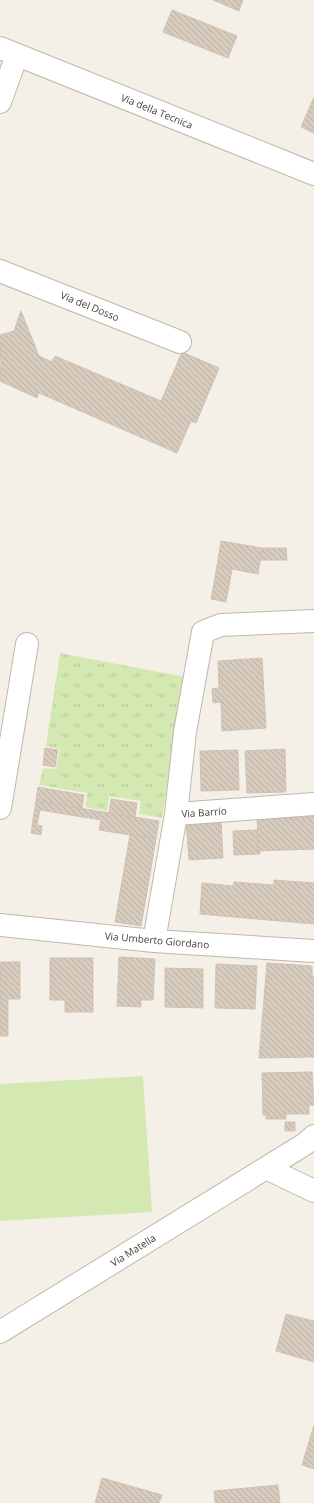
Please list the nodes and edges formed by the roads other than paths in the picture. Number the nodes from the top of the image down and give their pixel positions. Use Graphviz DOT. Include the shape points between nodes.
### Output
graph roads {
  1 [pos="8,52"];
  2 [pos="0,102"];
  3 [pos="314,174"];
  4 [pos="0,271"];
  5 [pos="180,342"];
  6 [pos="314,621"];
  7 [pos="27,644"];
  8 [pos="3,766"];
  9 [pos="314,804"];
  10 [pos="0,808"];
  11 [pos="176,814"];
  12 [pos="0,925"];
  13 [pos="154,941"];
  14 [pos="314,952"];
  15 [pos="314,1136"];
  16 [pos="266,1168"];
  17 [pos="314,1191"];
  18 [pos="0,1332"];
  1 -- 2 [label="street"];
  1 -- 3 [label="street, Via della Tecnica"];
  4 -- 5 [label="street, Via del Dosso"];
  6 -- 11 [label="street" via="221,625 203,632 185,732"];
  7 -- 8 [label="street"];
  8 -- 10 [label="street"];
  9 -- 11 [label="street, Via Barrio"];
  11 -- 13 [label="street, Via Barrio"];
  12 -- 13 [label="street, Via Umberto Giordano"];
  13 -- 14 [label="street, Via Umberto Giordano"];
  15 -- 16 [label="street, Via Matella"];
  16 -- 17 [label="street"];
  16 -- 18 [label="street, Via Matella"];
}
